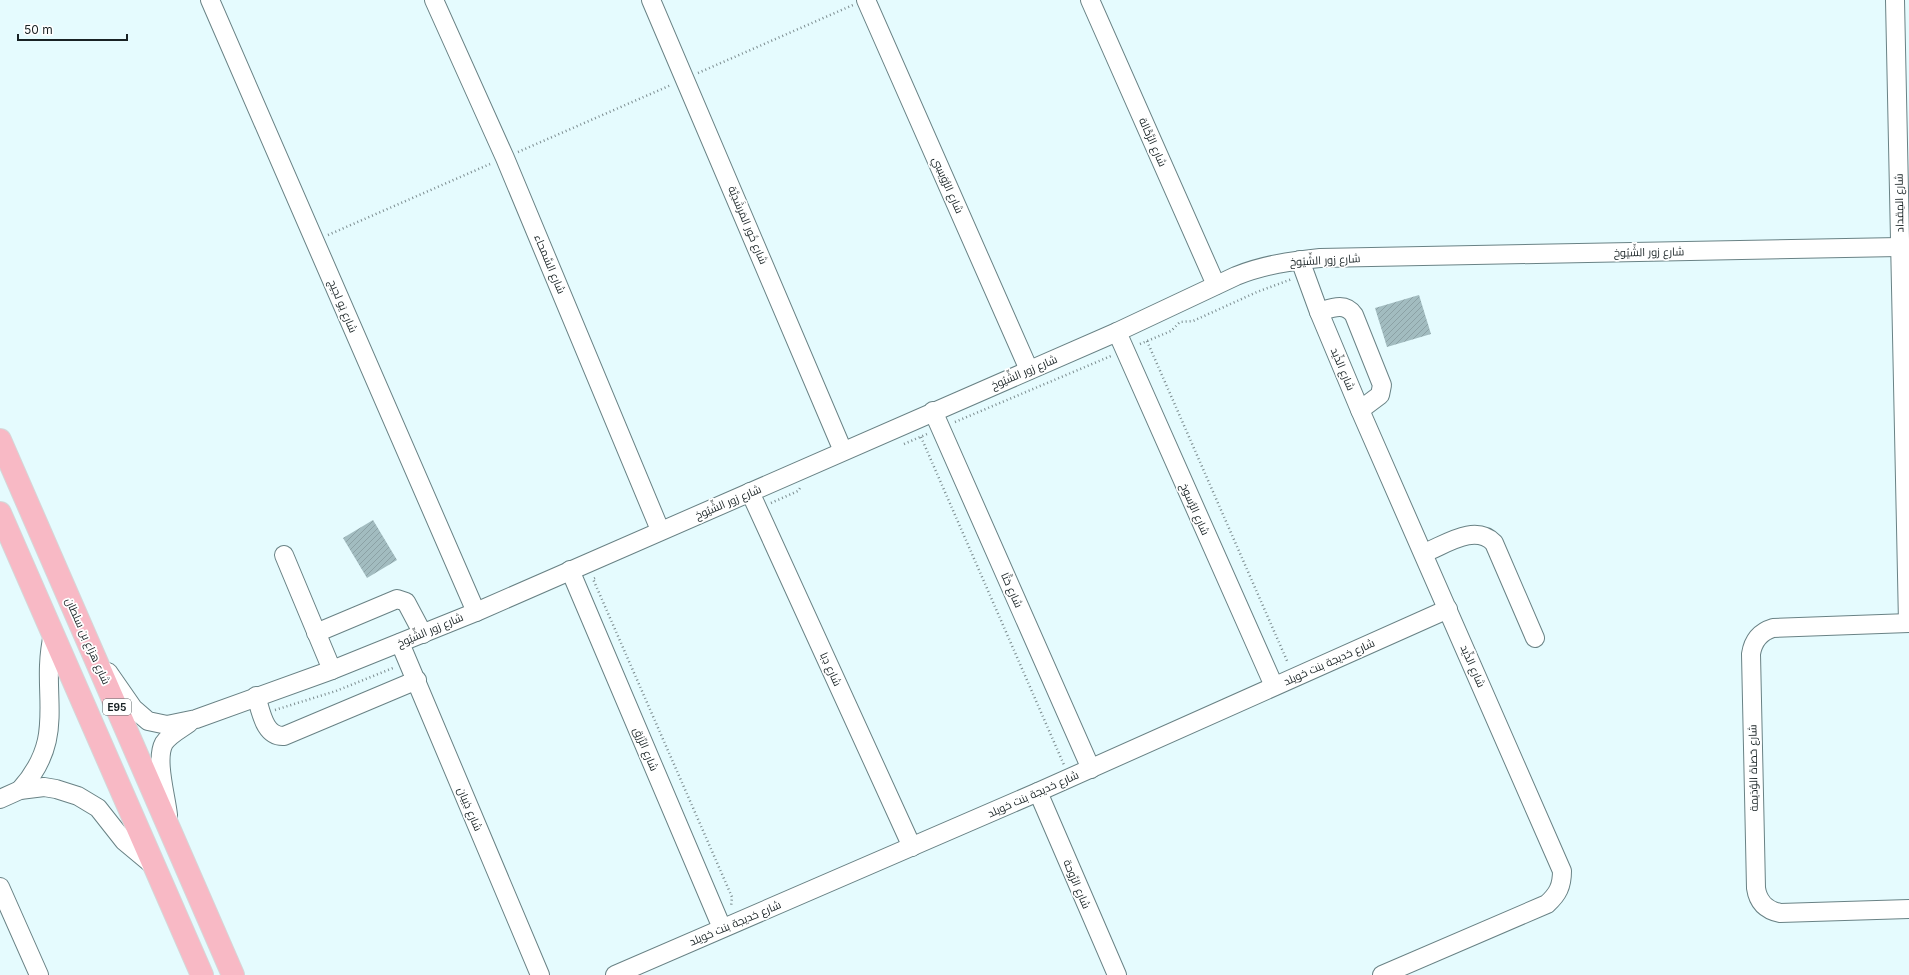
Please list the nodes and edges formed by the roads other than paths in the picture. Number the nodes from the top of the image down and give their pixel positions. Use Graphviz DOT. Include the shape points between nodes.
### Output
graph roads {
  1 [pos="210,0"];
  2 [pos="434,0"];
  3 [pos="651,0"];
  4 [pos="1090,0"];
  5 [pos="1895,0"];
  6 [pos="862,2"];
  7 [pos="1899,247"];
  8 [pos="1303,267"];
  9 [pos="1216,285"];
  10 [pos="1319,312"];
  11 [pos="1117,332"];
  12 [pos="1029,370"];
  13 [pos="1360,410"];
  14 [pos="933,411"];
  15 [pos="0,440"];
  16 [pos="843,451"];
  17 [pos="750,492"];
  18 [pos="0,513"];
  19 [pos="660,530"];
  20 [pos="1424,553"];
  21 [pos="284,556"];
  22 [pos="570,570"];
  23 [pos="1448,609"];
  24 [pos="476,612"];
  25 [pos="1909,623"];
  26 [pos="316,633"];
  27 [pos="53,634"];
  28 [pos="423,634"];
  29 [pos="1535,638"];
  30 [pos="400,643"];
  31 [pos="92,650"];
  32 [pos="332,670"];
  33 [pos="417,680"];
  34 [pos="1274,686"];
  35 [pos="256,696"];
  36 [pos="196,719"];
  37 [pos="1091,768"];
  38 [pos="20,790"];
  39 [pos="1038,792"];
  40 [pos="0,798"];
  41 [pos="170,830"];
  42 [pos="912,847"];
  43 [pos="154,866"];
  44 [pos="0,887"];
  45 [pos="1909,909"];
  46 [pos="722,928"];
  47 [pos="38,975"];
  48 [pos="202,975"];
  49 [pos="234,975"];
  50 [pos="540,975"];
  51 [pos="615,975"];
  52 [pos="1117,975"];
  53 [pos="1382,975"];
  1 -- 24 [label="street, شارع يَو لجيج"];
  2 -- 19 [label="street, شارع السَّمحاء" via="505,158"];
  3 -- 16 [label="street, شارع خُور المَرشَدِيَّة"];
  4 -- 9 [label="street, شارع الرَّحَّالة"];
  5 -- 7 [label="street, شارع المِقداد"];
  6 -- 12 [label="street, شارع الرُّوَيسِي"];
  7 -- 8 [label="street, شارع زور الشِّيُوخ"];
  7 -- 25 [label="street, شارع المِقداد"];
  8 -- 9 [label="street, شارع زور الشِّيُوخ" via="1249,270"];
  8 -- 10 [label="street, شارع الذِّيد"];
  9 -- 11 [label="street, شارع زور الشِّيُوخ"];
  10 -- 13 [label="street, شارع الذِّيد"];
  10 -- 13 [label="street" via="1343,307 1348,308 1354,315 1382,385 1380,395"];
  11 -- 12 [label="street, شارع زور الشِّيُوخ"];
  11 -- 34 [label="street, شارع الرُّسوخ"];
  12 -- 14 [label="street, شارع زور الشِّيُوخ"];
  13 -- 20 [label="street, شارع الذِّيد"];
  14 -- 16 [label="street, شارع زور الشِّيُوخ"];
  14 -- 37 [label="street, شارع حَتَّا"];
  15 -- 31 [label="main road, شارع هزاع بن سلطان / E95"];
  16 -- 17 [label="street, شارع زور الشِّيُوخ"];
  17 -- 19 [label="street, شارع زور الشِّيُوخ"];
  17 -- 42 [label="street, شارع دِبا"];
  18 -- 27 [label="main road, E95"];
  19 -- 22 [label="street, شارع زور الشِّيُوخ"];
  20 -- 23 [label="street, شارع الذِّيد"];
  20 -- 29 [label="street" via="1468,535 1479,534 1490,538"];
  21 -- 26 [label="street"];
  22 -- 24 [label="street, شارع زور الشِّيُوخ"];
  22 -- 46 [label="street, شارع الرِّزق"];
  23 -- 34 [label="street, شارع خديجة بنت خويلد"];
  23 -- 53 [label="street, شارع الذِّيد" via="1559,862 1562,880 1560,890 1547,904"];
  24 -- 28 [label="street, شارع زور الشِّيُوخ"];
  25 -- 45 [label="street, شارع حَصاة الوُدَيمة" via="1773,628 1766,630 1755,640 1751,654 1756,888 1759,900 1768,909 1780,913"];
  26 -- 28 [label="street" via="397,599 406,602"];
  26 -- 32 [label="street"];
  27 -- 38 [label="street" via="48,664 51,716 47,746 36,770"];
  27 -- 43 [label="main road, E95"];
  28 -- 30 [label="street, شارع زور الشِّيُوخ"];
  30 -- 32 [label="street, شارع زور الشِّيُوخ"];
  30 -- 33 [label="street, شارع ذِيبان"];
  31 -- 36 [label="street, شارع زور الشِّيُوخ" via="133,708 148,721 167,724"];
  31 -- 41 [label="main road, شارع هزاع بن سلطان / E95"];
  32 -- 35 [label="street, شارع زور الشِّيُوخ"];
  33 -- 35 [label="street" via="284,736 271,732 268,728"];
  33 -- 50 [label="street, شارع ذِيبان"];
  34 -- 37 [label="street, شارع خديجة بنت خويلد"];
  35 -- 36 [label="street, شارع زور الشِّيُوخ"];
  36 -- 41 [label="street, شارع زور الشِّيُوخ" via="171,736 162,748 161,764"];
  37 -- 39 [label="street, شارع خديجة بنت خويلد"];
  38 -- 40 [label="street"];
  38 -- 43 [label="street" via="44,787 67,791 88,801 98,808 133,850"];
  39 -- 42 [label="street, شارع خديجة بنت خويلد"];
  39 -- 52 [label="street, شارع الرَّوحة"];
  41 -- 49 [label="main road, شارع هزاع بن سلطان / E95"];
  42 -- 46 [label="street, شارع خديجة بنت خويلد"];
  43 -- 48 [label="main road, E95"];
  44 -- 47 [label="street"];
  46 -- 51 [label="street, شارع خديجة بنت خويلد"];
}
